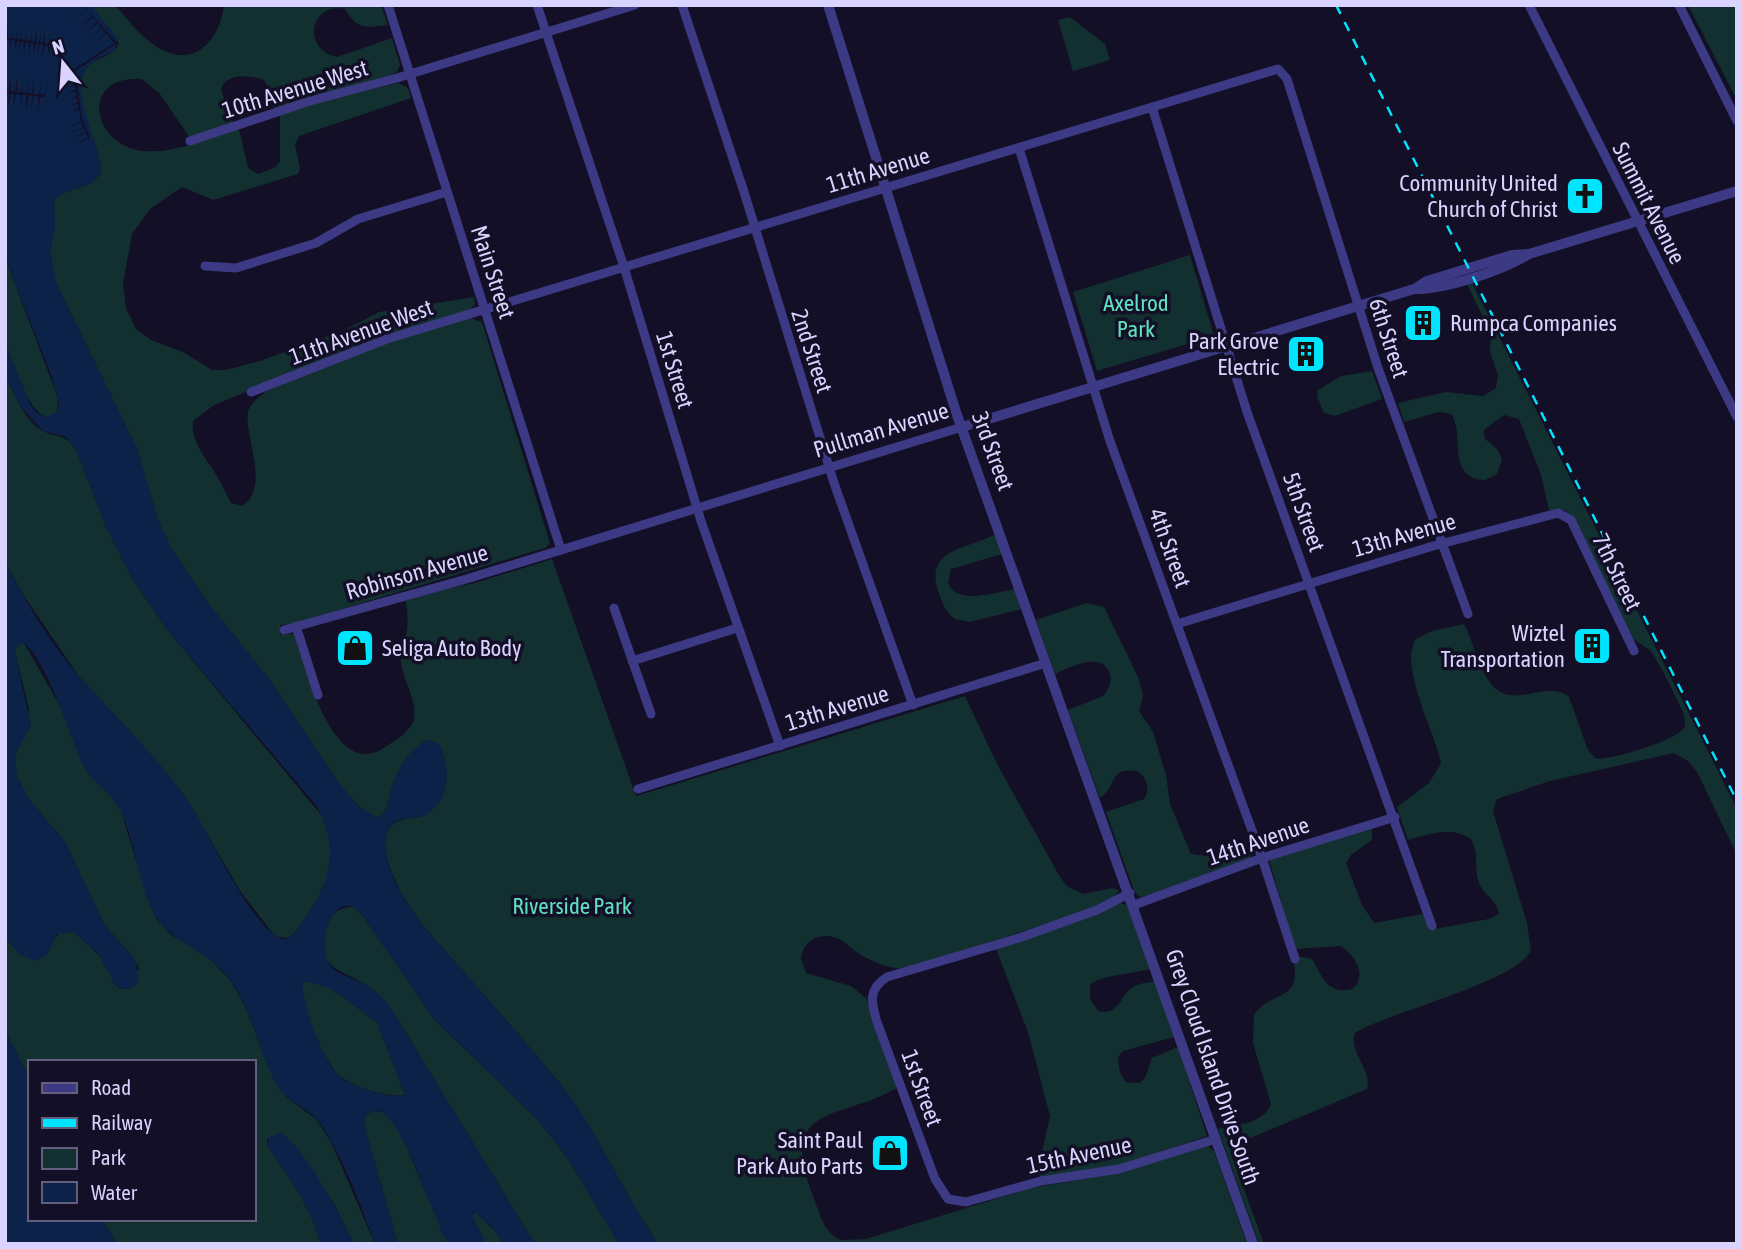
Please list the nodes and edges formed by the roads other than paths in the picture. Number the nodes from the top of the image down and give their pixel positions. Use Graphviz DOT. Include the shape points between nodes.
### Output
graph roads {
  1 [pos="388,5"];
  2 [pos="537,5"];
  3 [pos="635,5"];
  4 [pos="682,5"];
  5 [pos="828,5"];
  6 [pos="1529,5"];
  7 [pos="1679,5"];
  8 [pos="545,33"];
  9 [pos="1282,71"];
  10 [pos="410,74"];
  11 [pos="1152,107"];
  12 [pos="1737,121"];
  13 [pos="190,141"];
  14 [pos="1019,148"];
  15 [pos="885,187"];
  16 [pos="1737,191"];
  17 [pos="447,192"];
  18 [pos="1636,221"];
  19 [pos="754,227"];
  20 [pos="205,266"];
  21 [pos="624,267"];
  22 [pos="1358,306"];
  23 [pos="485,310"];
  24 [pos="1226,347"];
  25 [pos="1093,387"];
  26 [pos="251,392"];
  27 [pos="1737,417"];
  28 [pos="962,427"];
  29 [pos="829,468"];
  30 [pos="697,508"];
  31 [pos="1563,513"];
  32 [pos="1442,543"];
  33 [pos="561,550"];
  34 [pos="1310,583"];
  35 [pos="614,608"];
  36 [pos="1468,614"];
  37 [pos="1177,624"];
  38 [pos="296,626"];
  39 [pos="737,628"];
  40 [pos="284,630"];
  41 [pos="1634,651"];
  42 [pos="632,661"];
  43 [pos="1046,663"];
  44 [pos="318,695"];
  45 [pos="913,705"];
  46 [pos="651,714"];
  47 [pos="780,746"];
  48 [pos="638,789"];
  49 [pos="1395,817"];
  50 [pos="1262,858"];
  51 [pos="1130,893"];
  52 [pos="1134,905"];
  53 [pos="1432,926"];
  54 [pos="1295,959"];
  55 [pos="1216,1139"];
  56 [pos="948,1199"];
  57 [pos="1253,1244"];
  1 -- 10 [label="street, Main Street"];
  2 -- 8 [label="street, 1st Street"];
  3 -- 8 [label="street, 10th Avenue West"];
  4 -- 19 [label="street, 2nd Street"];
  5 -- 15 [label="street, 3rd Street"];
  6 -- 18 [label="street, Summit Avenue"];
  7 -- 12 [label="street"];
  8 -- 10 [label="street, 10th Avenue West"];
  8 -- 21 [label="street, 1st Street"];
  9 -- 11 [label="street, 11th Avenue" via="1271,70"];
  9 -- 22 [label="street, 6th Street"];
  10 -- 13 [label="street, 10th Avenue West"];
  10 -- 17 [label="street, Main Street"];
  11 -- 14 [label="street, 11th Avenue"];
  11 -- 24 [label="street, 5th Street"];
  14 -- 15 [label="street, 11th Avenue"];
  14 -- 25 [label="street, 4th Street"];
  15 -- 19 [label="street, 11th Avenue"];
  15 -- 28 [label="street, 3rd Street"];
  16 -- 18 [label="street, Pullman Avenue"];
  17 -- 20 [label="street" via="358,219 316,243 248,265 227,270"];
  17 -- 23 [label="street, Main Street"];
  18 -- 22 [label="street, Pullman Avenue" via="1512,255"];
  18 -- 27 [label="street, Summit Avenue"];
  19 -- 21 [label="street, 11th Avenue"];
  19 -- 29 [label="street, 2nd Street"];
  21 -- 23 [label="street, 11th Avenue"];
  21 -- 30 [label="street, 1st Street"];
  22 -- 24 [label="street, Pullman Avenue"];
  22 -- 32 [label="street, 6th Street"];
  23 -- 26 [label="street, 11th Avenue West" via="367,345"];
  23 -- 33 [label="street, Main Street"];
  24 -- 25 [label="street, Pullman Avenue"];
  24 -- 34 [label="street, 5th Street"];
  25 -- 28 [label="street, Pullman Avenue"];
  25 -- 37 [label="street, 4th Street"];
  28 -- 29 [label="street, Pullman Avenue"];
  28 -- 43 [label="street, 3rd Street"];
  29 -- 30 [label="street, Pullman Avenue"];
  29 -- 45 [label="street, 2nd Street"];
  30 -- 33 [label="street, Pullman Avenue"];
  30 -- 39 [label="street, 1st Street"];
  31 -- 32 [label="street, 13th Avenue"];
  31 -- 41 [label="street, 7th Street" via="1571,520"];
  32 -- 34 [label="street, 13th Avenue"];
  32 -- 36 [label="street, 6th Street"];
  33 -- 38 [label="street, Robinson Avenue"];
  34 -- 37 [label="street, 13th Avenue"];
  34 -- 49 [label="street, 5th Street"];
  35 -- 42 [label="street"];
  37 -- 50 [label="street, 4th Street"];
  38 -- 40 [label="street, Robinson Avenue"];
  38 -- 44 [label="street"];
  39 -- 42 [label="street"];
  39 -- 47 [label="street, 1st Street"];
  42 -- 46 [label="street"];
  43 -- 45 [label="street, 13th Avenue"];
  43 -- 51 [label="street, 3rd Street"];
  45 -- 47 [label="street, 13th Avenue"];
  47 -- 48 [label="street, 13th Avenue"];
  49 -- 50 [label="street, 14th Avenue"];
  49 -- 53 [label="street, 5th Street"];
  50 -- 52 [label="street, 14th Avenue"];
  50 -- 54 [label="street, 4th Street"];
  51 -- 52 [label="street, 3rd Street"];
  51 -- 56 [label="street, 1st Street" via="1019,938 894,975 875,988 872,999 877,1022 933,1175"];
  52 -- 55 [label="street, Grey Cloud Island Drive South"];
  55 -- 56 [label="street, 15th Avenue" via="1114,1170 1041,1181 970,1202"];
  55 -- 57 [label="street, Grey Cloud Island Drive South"];
}
